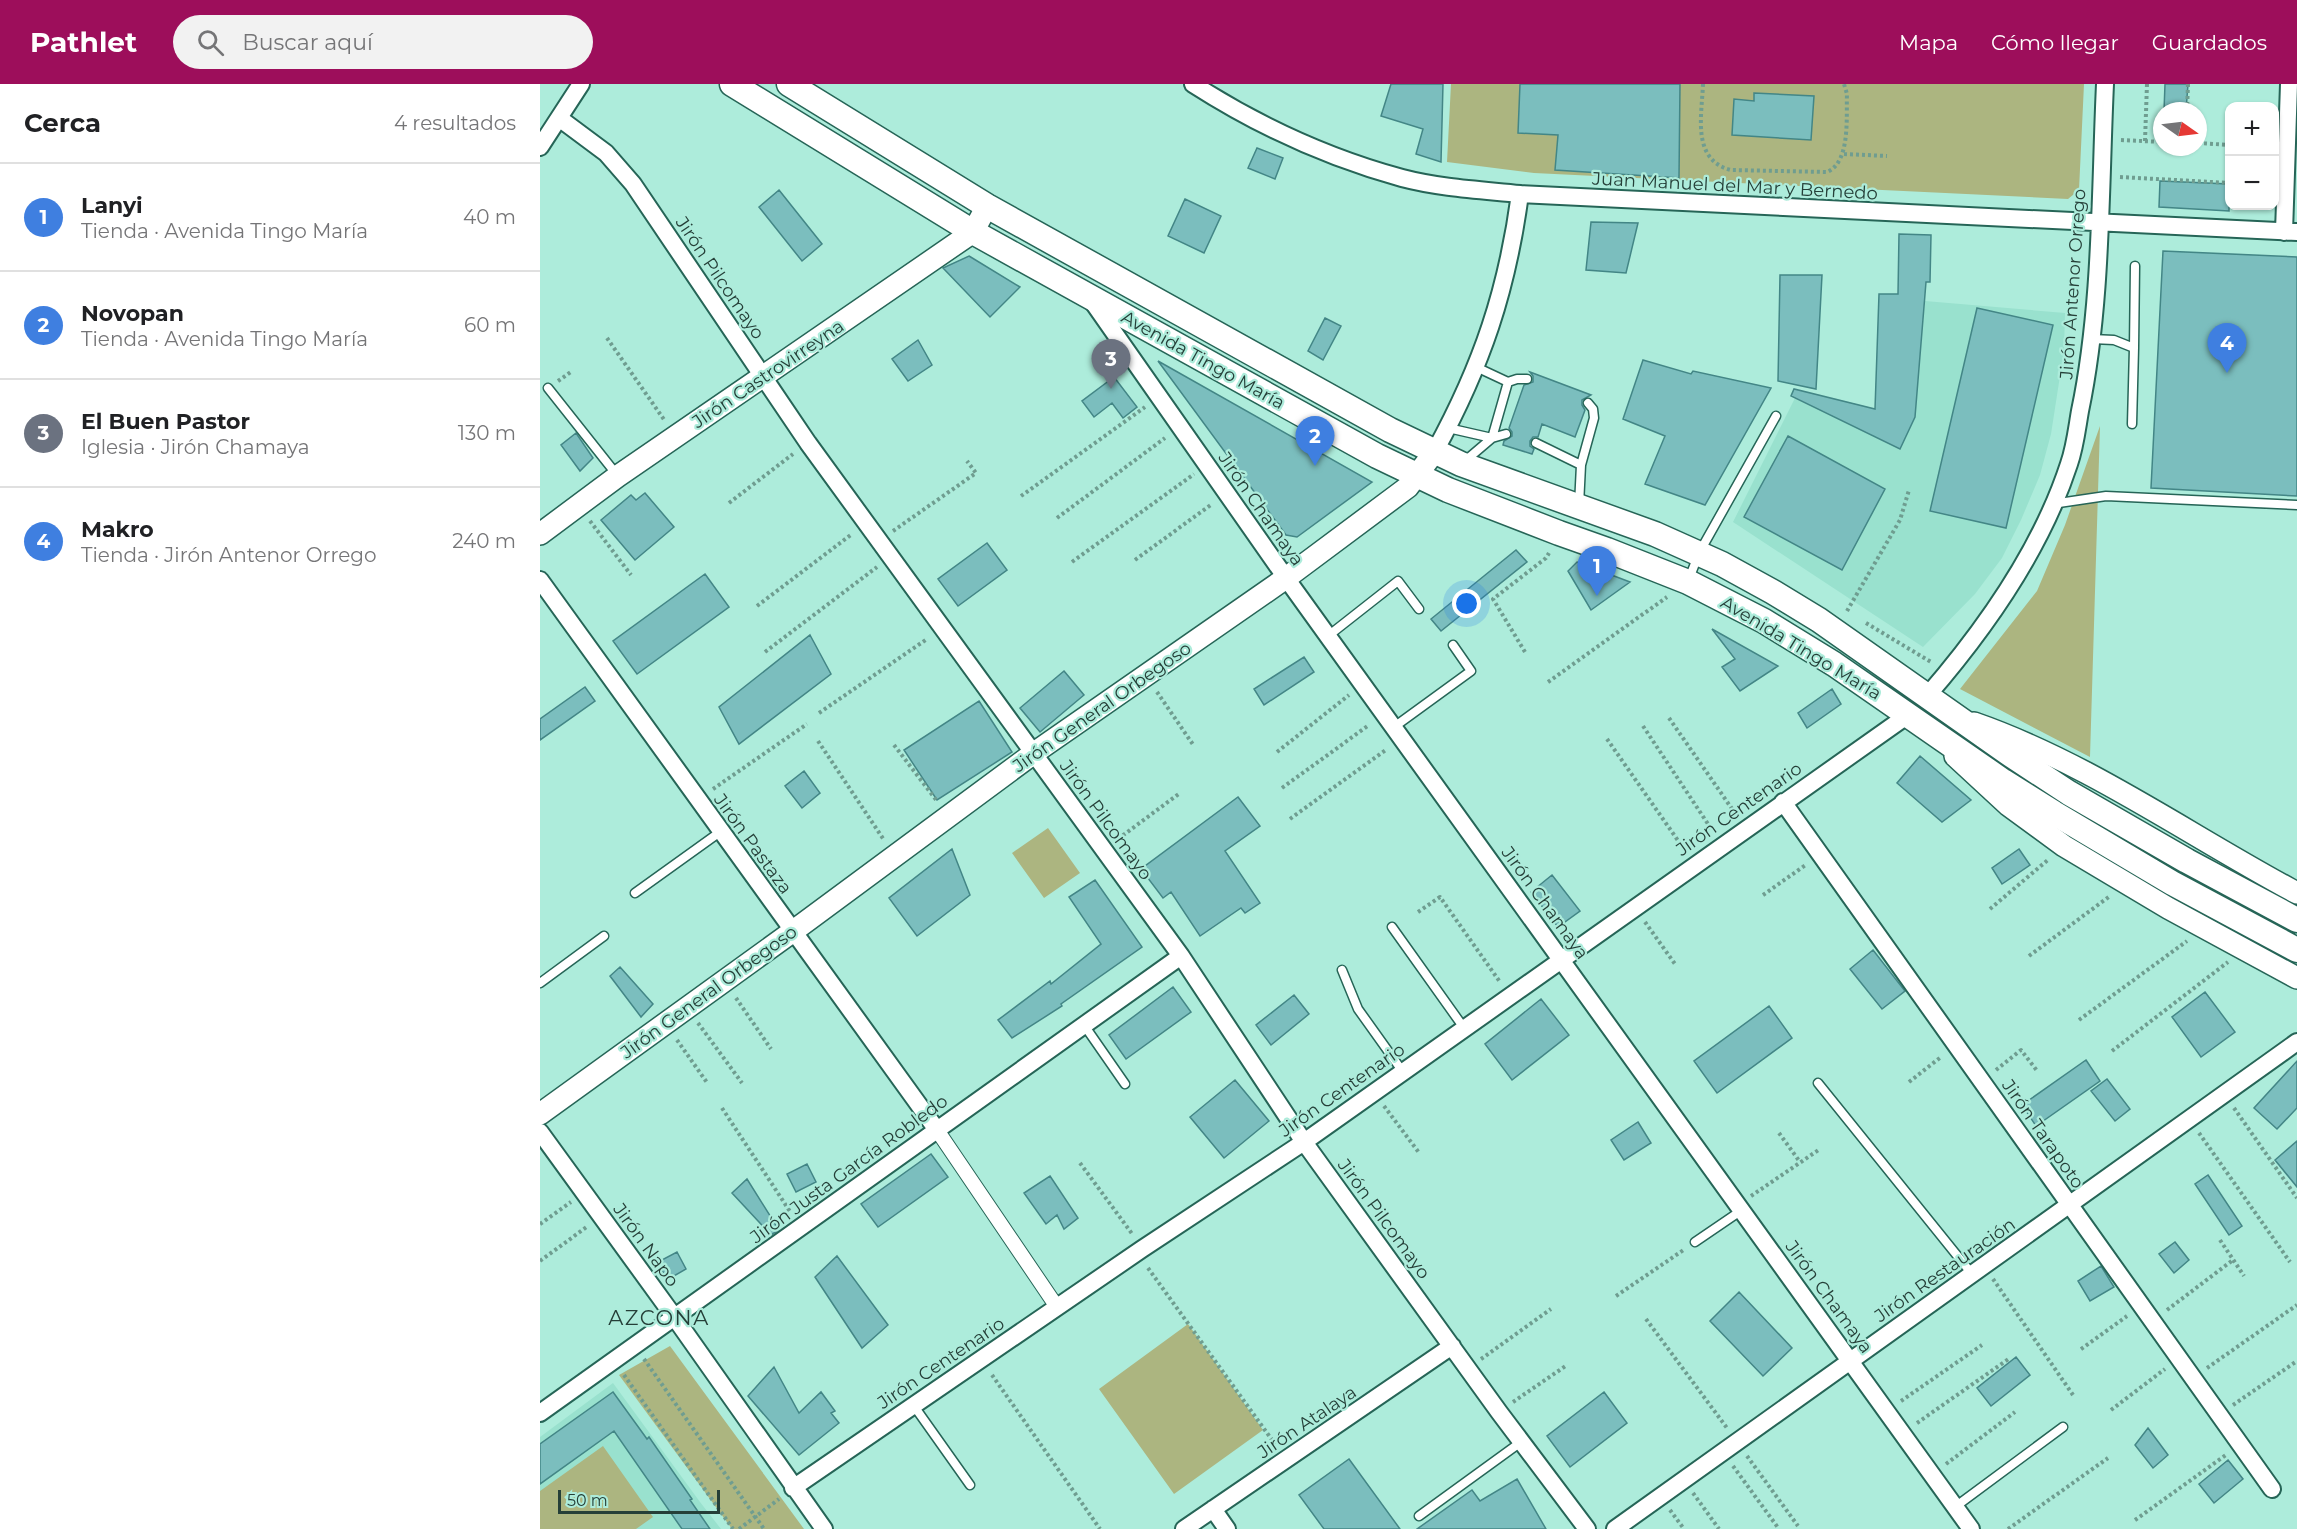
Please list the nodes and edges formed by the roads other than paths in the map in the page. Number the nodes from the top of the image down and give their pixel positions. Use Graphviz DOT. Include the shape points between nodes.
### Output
graph roads {
  1 [pos="581,84"];
  2 [pos="732,84"];
  3 [pos="789,84"];
  4 [pos="1193,84"];
  5 [pos="2105,84"];
  6 [pos="2289,84"];
  7 [pos="559,118"];
  8 [pos="540,147"];
  9 [pos="1520,194"];
  10 [pos="987,206"];
  11 [pos="2099,224"];
  12 [pos="2293,230"];
  13 [pos="973,232"];
  14 [pos="2135,266"];
  15 [pos="1090,298"];
  16 [pos="2092,339"];
  17 [pos="2134,348"];
  18 [pos="1476,368"];
  19 [pos="765,377"];
  20 [pos="1527,379"];
  21 [pos="1508,382"];
  22 [pos="548,388"];
  23 [pos="1588,403"];
  24 [pos="1776,416"];
  25 [pos="2132,424"];
  26 [pos="1448,428"];
  27 [pos="1506,434"];
  28 [pos="1492,438"];
  29 [pos="1536,442"];
  30 [pos="1435,451"];
  31 [pos="1461,464"];
  32 [pos="1581,465"];
  33 [pos="618,476"];
  34 [pos="1418,477"];
  35 [pos="2052,504"];
  36 [pos="1579,505"];
  37 [pos="2297,505"];
  38 [pos="1616,519"];
  39 [pos="540,534"];
  40 [pos="1607,550"];
  41 [pos="1699,554"];
  42 [pos="1286,578"];
  43 [pos="540,580"];
  44 [pos="1688,582"];
  45 [pos="1419,609"];
  46 [pos="1328,636"];
  47 [pos="1453,645"];
  48 [pos="1927,696"];
  49 [pos="1908,715"];
  50 [pos="1955,716"];
  51 [pos="1393,726"];
  52 [pos="1942,738"];
  53 [pos="1034,753"];
  54 [pos="1783,802"];
  55 [pos="720,832"];
  56 [pos="634,893"];
  57 [pos="2297,893"];
  58 [pos="2297,920"];
  59 [pos="1392,927"];
  60 [pos="792,932"];
  61 [pos="604,936"];
  62 [pos="2297,950"];
  63 [pos="1181,956"];
  64 [pos="1562,959"];
  65 [pos="1342,970"];
  66 [pos="2297,978"];
  67 [pos="540,983"];
  68 [pos="1084,1025"];
  69 [pos="1464,1028"];
  70 [pos="2297,1042"];
  71 [pos="1403,1072"];
  72 [pos="1818,1083"];
  73 [pos="1125,1084"];
  74 [pos="540,1114"];
  75 [pos="937,1130"];
  76 [pos="540,1132"];
  77 [pos="1305,1142"];
  78 [pos="2070,1204"];
  79 [pos="1740,1207"];
  80 [pos="1695,1242"];
  81 [pos="1977,1270"];
  82 [pos="1057,1307"];
  83 [pos="675,1318"];
  84 [pos="1452,1346"];
  85 [pos="1851,1361"];
  86 [pos="914,1406"];
  87 [pos="540,1413"];
  88 [pos="2063,1427"];
  89 [pos="1521,1442"];
  90 [pos="970,1485"];
  91 [pos="793,1488"];
  92 [pos="2272,1489"];
  93 [pos="1955,1507"];
  94 [pos="1213,1509"];
  95 [pos="1419,1516"];
  96 [pos="824,1529"];
  97 [pos="1184,1529"];
  98 [pos="1227,1529"];
  99 [pos="1587,1529"];
  100 [pos="1615,1529"];
  101 [pos="1971,1529"];
  1 -- 7 [label="street"];
  2 -- 13 [label="main road, Avenida Tingo María"];
  3 -- 10 [label="main road, Avenida Tingo María"];
  4 -- 9 [label="street, Juan Manuel del Mar y Bernedo" via="1294,139 1359,165 1404,179"];
  5 -- 11 [label="street, Jirón Antenor Orrego"];
  6 -- 12 [label="street"];
  7 -- 8 [label="street"];
  7 -- 19 [label="street, Jirón Pilcomayo" via="606,153 633,184"];
  9 -- 11 [label="street, Juan Manuel del Mar y Bernedo"];
  9 -- 18 [label="street, Jirón General Orbegoso" via="1505,283"];
  10 -- 13 [label="street, Jirón Castrovirreyna"];
  10 -- 30 [label="main road, Avenida Tingo María" via="1390,430"];
  11 -- 12 [label="street, Juan Manuel del Mar y Bernedo"];
  11 -- 16 [label="street, Jirón Antenor Orrego"];
  13 -- 15 [label="main road, Avenida Tingo María"];
  13 -- 19 [label="street, Jirón Castrovirreyna"];
  14 -- 17 [label="lane"];
  15 -- 34 [label="main road, Avenida Tingo María"];
  15 -- 42 [label="street, Jirón Chamaya"];
  16 -- 17 [label="lane" via="2114,340"];
  16 -- 35 [label="street, Jirón Antenor Orrego" via="2069,463"];
  17 -- 25 [label="lane"];
  18 -- 21 [label="lane"];
  18 -- 26 [label="street, Jirón General Orbegoso"];
  19 -- 33 [label="street, Jirón Castrovirreyna"];
  19 -- 53 [label="street, Jirón Pilcomayo" via="808,443"];
  20 -- 21 [label="lane"];
  21 -- 28 [label="lane"];
  22 -- 33 [label="lane"];
  23 -- 32 [label="lane" via="1594,418"];
  24 -- 41 [label="lane"];
  26 -- 28 [label="lane"];
  26 -- 30 [label="street, Jirón General Orbegoso"];
  27 -- 28 [label="lane"];
  28 -- 31 [label="lane"];
  29 -- 32 [label="lane"];
  30 -- 31 [label="main road, Avenida Tingo María"];
  30 -- 34 [label="street, Jirón General Orbegoso"];
  31 -- 36 [label="main road, Avenida Tingo María"];
  32 -- 36 [label="lane"];
  33 -- 39 [label="street, Jirón Castrovirreyna"];
  34 -- 40 [label="main road, Avenida Tingo María"];
  34 -- 42 [label="street, Jirón General Orbegoso"];
  35 -- 37 [label="lane" via="2106,496"];
  35 -- 48 [label="street, Jirón Antenor Orrego" via="2038,539 1995,607"];
  36 -- 38 [label="main road, Avenida Tingo María"];
  38 -- 40 [label="main road"];
  38 -- 41 [label="main road, Avenida Tingo María"];
  40 -- 44 [label="main road, Avenida Tingo María"];
  41 -- 44 [label="lane"];
  41 -- 48 [label="main road, Avenida Tingo María" via="1810,614"];
  42 -- 46 [label="street, Jirón Chamaya"];
  42 -- 53 [label="street, Jirón General Orbegoso"];
  43 -- 55 [label="street, Jirón Pastaza"];
  44 -- 49 [label="main road, Avenida Tingo María" via="1764,621"];
  45 -- 46 [label="lane" via="1398,581"];
  46 -- 51 [label="street, Jirón Chamaya"];
  47 -- 51 [label="lane" via="1472,671"];
  48 -- 50 [label="main road, Avenida Tingo María"];
  49 -- 52 [label="main road, Avenida Tingo María"];
  49 -- 54 [label="street, Jirón Centenario"];
  50 -- 57 [label="street, Avenida Tingo María" via="2061,760"];
  50 -- 58 [label="main road, Avenida Tingo María" via="2069,793"];
  51 -- 64 [label="street, Jirón Chamaya"];
  52 -- 62 [label="main road, Avenida Tingo María" via="2003,781 2113,848"];
  52 -- 66 [label="street, Avenida Tingo María" via="1978,779 2064,846"];
  53 -- 60 [label="street, Jirón General Orbegoso"];
  53 -- 63 [label="street, Jirón Pilcomayo"];
  54 -- 64 [label="street, Jirón Centenario"];
  54 -- 78 [label="street, Jirón Tarapoto"];
  55 -- 56 [label="lane"];
  55 -- 60 [label="street, Jirón Pastaza"];
  59 -- 69 [label="lane"];
  60 -- 74 [label="street, Jirón General Orbegoso"];
  60 -- 75 [label="street, Jirón Pastaza"];
  61 -- 67 [label="lane"];
  63 -- 68 [label="street, Jirón Justa García Robledo"];
  63 -- 77 [label="street, Jirón Pilcomayo"];
  64 -- 69 [label="street, Jirón Centenario"];
  64 -- 79 [label="street, Jirón Chamaya"];
  65 -- 71 [label="lane" via="1358,1009"];
  68 -- 73 [label="lane"];
  68 -- 75 [label="street, Jirón Justa García Robledo"];
  69 -- 71 [label="street, Jirón Centenario"];
  70 -- 78 [label="street, Jirón Restauración"];
  71 -- 77 [label="street, Jirón Centenario"];
  72 -- 81 [label="lane"];
  75 -- 82 [label="street"];
  75 -- 83 [label="street, Jirón Justa García Robledo"];
  76 -- 83 [label="street, Jirón Napo"];
  77 -- 82 [label="street, Jirón Centenario"];
  77 -- 84 [label="street, Jirón Pilcomayo"];
  78 -- 81 [label="street, Jirón Restauración"];
  78 -- 92 [label="street, Jirón Tarapoto"];
  79 -- 80 [label="lane"];
  79 -- 85 [label="street, Jirón Chamaya"];
  81 -- 85 [label="street, Jirón Restauración"];
  82 -- 86 [label="street, Jirón Centenario"];
  83 -- 87 [label="street, Jirón Justa García Robledo"];
  83 -- 91 [label="street, Jirón Napo"];
  84 -- 89 [label="street, Jirón Pilcomayo"];
  84 -- 94 [label="street, Jirón Atalaya"];
  85 -- 93 [label="street, Jirón Chamaya"];
  85 -- 100 [label="street, Jirón Restauración"];
  86 -- 90 [label="lane"];
  86 -- 91 [label="street, Jirón Centenario"];
  88 -- 93 [label="lane"];
  89 -- 95 [label="lane"];
  89 -- 99 [label="street, Jirón Pilcomayo"];
  91 -- 96 [label="street, Jirón Napo"];
  93 -- 101 [label="street, Jirón Chamaya"];
  94 -- 97 [label="street, Jirón Atalaya"];
  94 -- 98 [label="street"];
}
